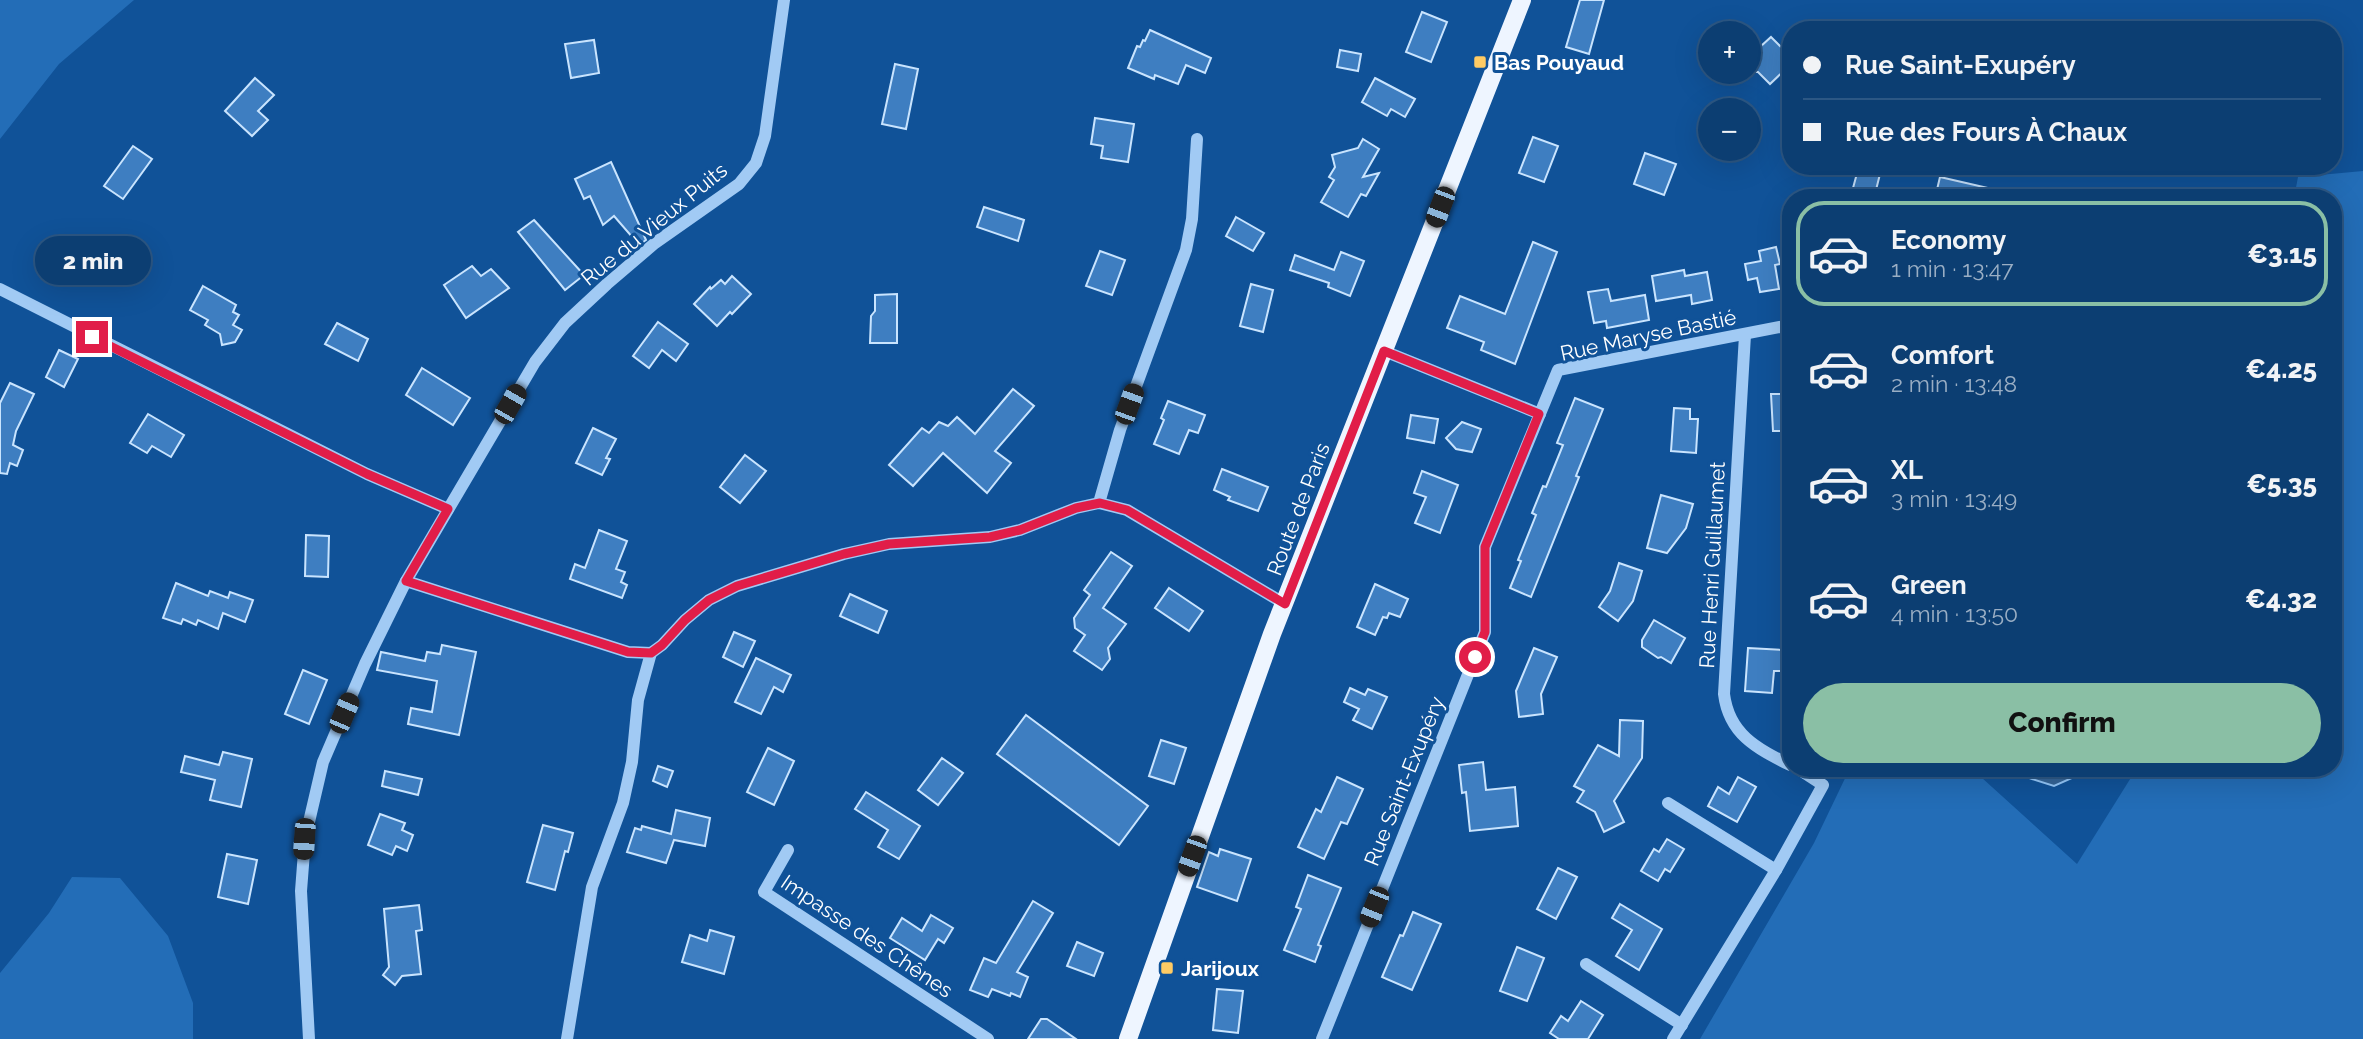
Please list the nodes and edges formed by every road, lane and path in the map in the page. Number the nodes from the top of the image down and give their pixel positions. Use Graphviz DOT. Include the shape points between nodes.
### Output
graph roads {
  1 [pos="784,0"];
  2 [pos="1522,0"];
  3 [pos="1197,139"];
  4 [pos="0,289"];
  5 [pos="1782,327"];
  6 [pos="1745,335"];
  7 [pos="1384,351"];
  8 [pos="1539,414"];
  9 [pos="1100,503"];
  10 [pos="448,509"];
  11 [pos="406,581"];
  12 [pos="1285,604"];
  13 [pos="651,653"];
  14 [pos="1782,760"];
  15 [pos="1811,777"];
  16 [pos="1668,803"];
  17 [pos="789,850"];
  18 [pos="1776,870"];
  19 [pos="1586,964"];
  20 [pos="1682,1025"];
  21 [pos="309,1039"];
  22 [pos="567,1039"];
  23 [pos="988,1039"];
  24 [pos="1128,1039"];
  25 [pos="1322,1039"];
  26 [pos="1674,1039"];
  1 -- 10 [label="street, Rue du Vieux Puits" via="765,136 756,163 739,184 655,243 565,323 535,362"];
  2 -- 7 [label="main road, Route de Paris"];
  3 -- 9 [label="street" via="1186,250 1120,430"];
  4 -- 10 [label="street" via="367,474"];
  5 -- 6 [label="street, Rue Maryse Bastié"];
  6 -- 8 [label="street, Rue Maryse Bastié" via="1558,369"];
  6 -- 14 [label="street, Rue Henri Guillaumet" via="1724,694 1726,712 1739,733"];
  7 -- 8 [label="street"];
  7 -- 12 [label="main road, Route de Paris"];
  8 -- 25 [label="street, Rue Saint-Exupéry" via="1485,547 1485,632"];
  9 -- 12 [label="street" via="1127,510"];
  9 -- 13 [label="street" via="990,537 889,544 737,586 709,600"];
  10 -- 11 [label="street, Rue du Vieux Puits"];
  11 -- 13 [label="street" via="628,652"];
  11 -- 21 [label="street, Rue du Vieux Puits" via="323,762 304,839 301,891"];
  12 -- 24 [label="main road, Route de Paris"];
  13 -- 22 [label="street" via="638,700 623,803 592,887"];
  15 -- 18 [label="street" via="1823,785"];
  16 -- 18 [label="street"];
  17 -- 23 [label="street, Impasse des Chênes" via="764,892"];
  18 -- 20 [label="street"];
  19 -- 20 [label="street"];
  20 -- 26 [label="street"];
}
